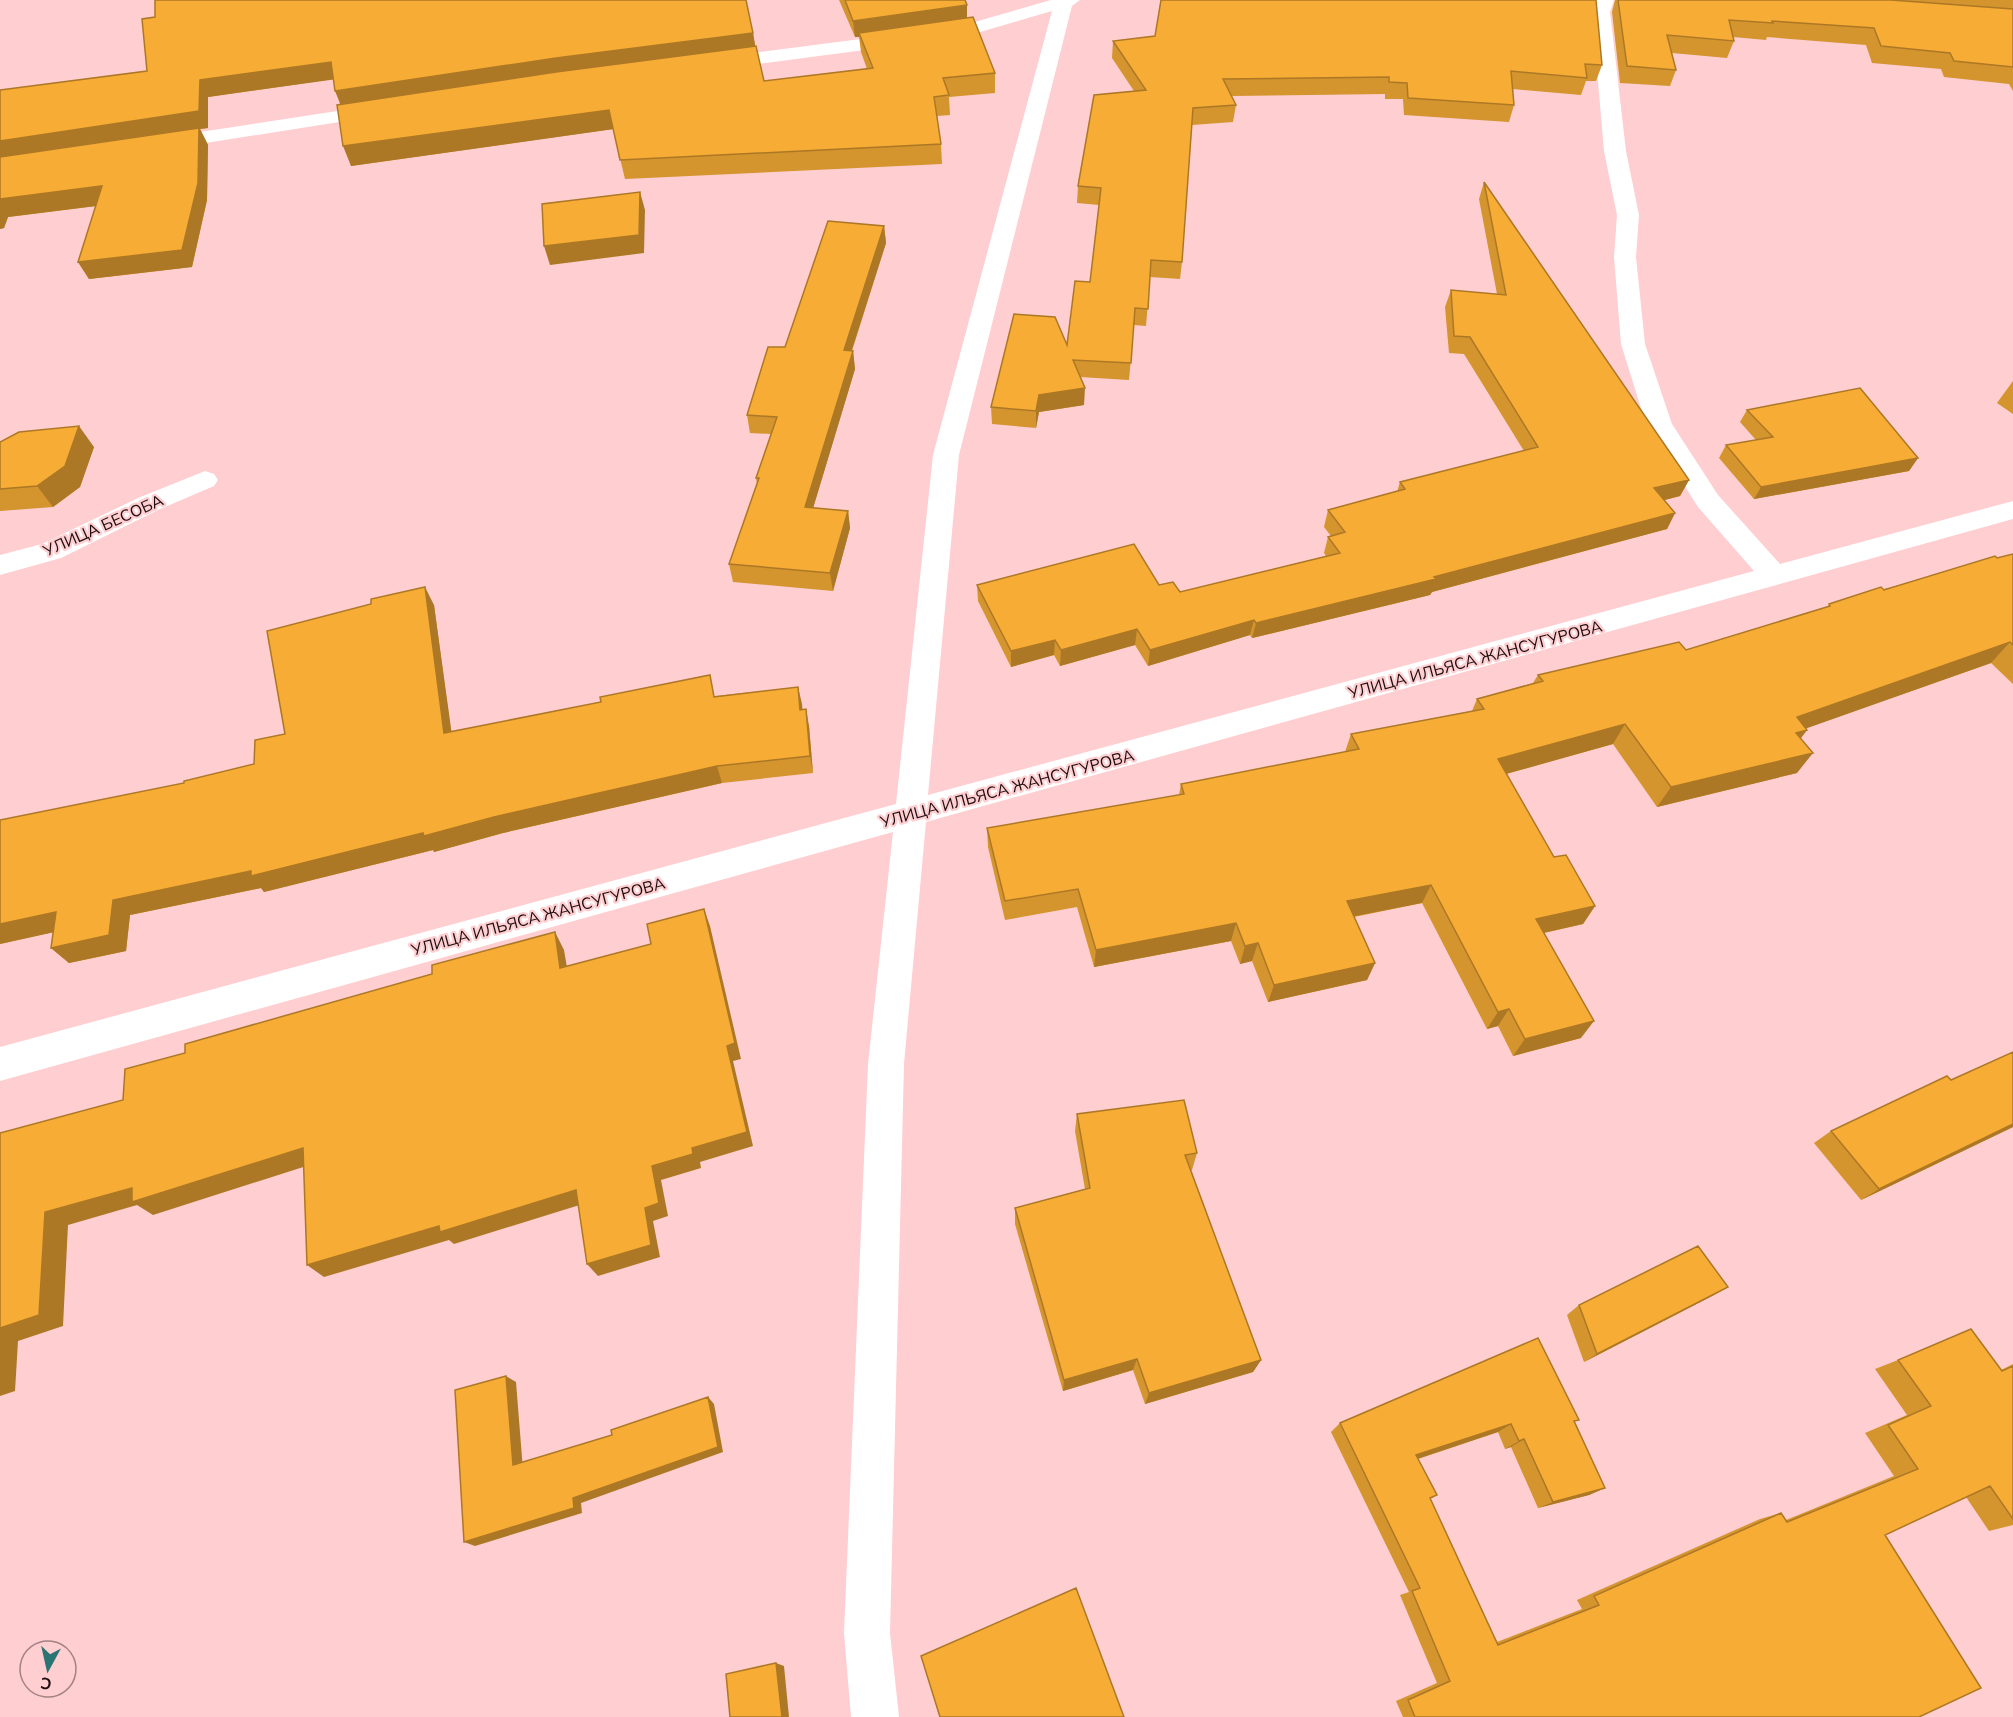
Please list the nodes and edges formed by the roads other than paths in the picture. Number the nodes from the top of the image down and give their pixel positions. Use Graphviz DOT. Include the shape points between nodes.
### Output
graph roads {
  1 [pos="1064,0"];
  2 [pos="1071,0"];
  3 [pos="1605,0"];
  4 [pos="691,66"];
  5 [pos="398,108"];
  6 [pos="140,147"];
  7 [pos="205,480"];
  8 [pos="2013,510"];
  9 [pos="0,565"];
  10 [pos="1775,577"];
  11 [pos="909,814"];
  12 [pos="0,1064"];
  13 [pos="875,1717"];
  1 -- 2 [label="street"];
  1 -- 4 [label="street" via="963,31"];
  1 -- 11 [label="street" via="946,455"];
  3 -- 10 [label="street" via="1600,12 1615,151 1628,215 1625,257 1633,344 1659,424 1708,501"];
  5 -- 6 [label="street"];
  7 -- 9 [label="street, УЛИЦА БЕСОБА" via="51,551"];
  8 -- 10 [label="street, УЛИЦА ИЛЬЯСА ЖАНСУГУРОВА"];
  10 -- 11 [label="street, УЛИЦА ИЛЬЯСА ЖАНСУГУРОВА"];
  11 -- 12 [label="street, УЛИЦА ИЛЬЯСА ЖАНСУГУРОВА"];
  11 -- 13 [label="street" via="885,1087 867,1633"];
}
